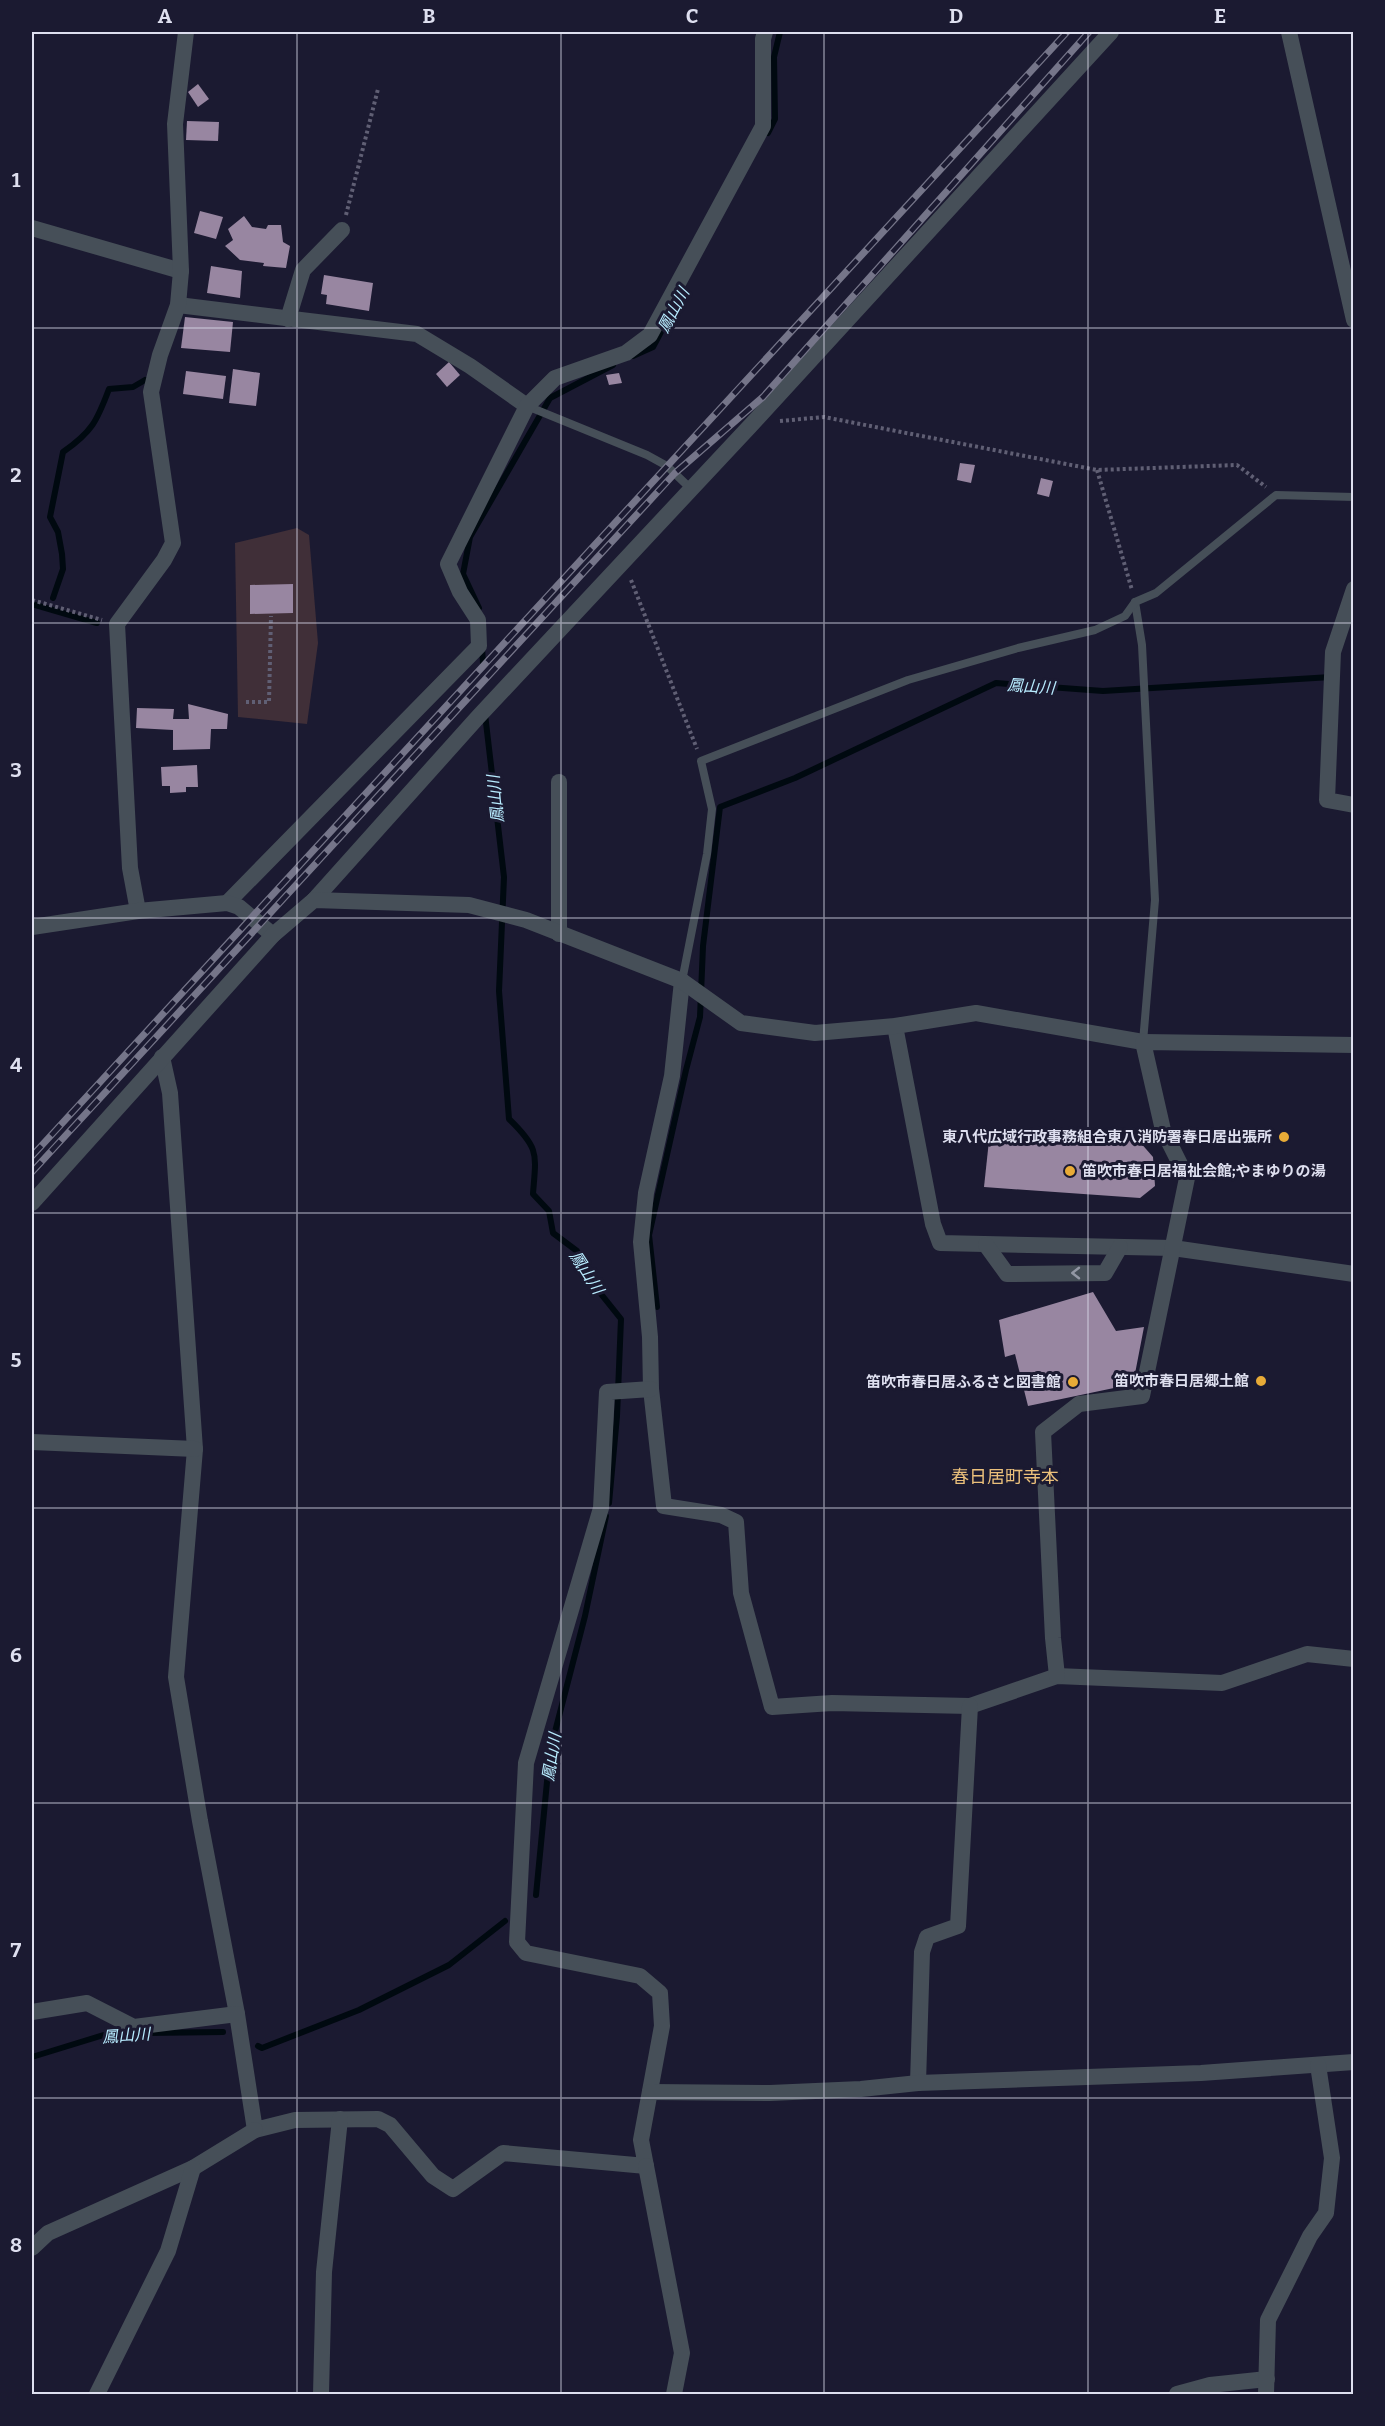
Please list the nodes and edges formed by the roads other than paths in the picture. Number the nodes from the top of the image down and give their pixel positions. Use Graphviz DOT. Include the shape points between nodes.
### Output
graph roads {
  1 [pos="186,32"];
  2 [pos="765,32"];
  3 [pos="1111,32"];
  4 [pos="1290,32"];
  5 [pos="32,228"];
  6 [pos="342,230"];
  7 [pos="181,271"];
  8 [pos="178,305"];
  9 [pos="288,319"];
  10 [pos="1353,320"];
  11 [pos="527,406"];
  12 [pos="690,488"];
  13 [pos="1353,497"];
  14 [pos="1353,589"];
  15 [pos="1135,602"];
  16 [pos="560,782"];
  17 [pos="1353,805"];
  18 [pos="314,900"];
  19 [pos="233,905"];
  20 [pos="138,911"];
  21 [pos="32,927"];
  22 [pos="559,934"];
  23 [pos="273,935"];
  24 [pos="682,981"];
  25 [pos="895,1026"];
  26 [pos="1143,1042"];
  27 [pos="1353,1045"];
  28 [pos="162,1057"];
  29 [pos="32,1203"];
  30 [pos="986,1245"];
  31 [pos="1120,1247"];
  32 [pos="1173,1248"];
  33 [pos="1353,1274"];
  34 [pos="644,1390"];
  35 [pos="32,1442"];
  36 [pos="195,1449"];
  37 [pos="1353,1659"];
  38 [pos="1057,1676"];
  39 [pos="970,1706"];
  40 [pos="32,2012"];
  41 [pos="237,2014"];
  42 [pos="1353,2062"];
  43 [pos="1318,2064"];
  44 [pos="918,2084"];
  45 [pos="650,2092"];
  46 [pos="340,2119"];
  47 [pos="255,2130"];
  48 [pos="646,2166"];
  49 [pos="193,2168"];
  50 [pos="32,2248"];
  51 [pos="1266,2387"];
  52 [pos="97,2394"];
  53 [pos="321,2394"];
  54 [pos="674,2394"];
  55 [pos="1177,2394"];
  1 -- 7 [label="street" via="175,124"];
  2 -- 11 [label="street" via="763,126 650,335 626,353 555,378"];
  3 -- 12 [label="street"];
  4 -- 10 [label="street"];
  5 -- 7 [label="street"];
  6 -- 9 [label="street" via="303,270"];
  7 -- 8 [label="street"];
  8 -- 9 [label="street"];
  8 -- 20 [label="street" via="151,392 173,543 117,624 129,848"];
  9 -- 11 [label="street" via="417,334"];
  11 -- 12 [label="lane" via="648,455 667,466"];
  11 -- 19 [label="street" via="448,564 478,620 479,646"];
  12 -- 18 [label="street"];
  13 -- 15 [label="lane" via="1276,495 1156,593"];
  14 -- 17 [label="street" via="1333,652 1327,800"];
  15 -- 24 [label="lane" via="1125,616 1095,630 908,680 701,761 712,809"];
  15 -- 26 [label="lane" via="1142,645 1155,900"];
  16 -- 22 [label="street"];
  18 -- 22 [label="street" via="469,905 526,920"];
  18 -- 23 [label="street"];
  19 -- 20 [label="street"];
  19 -- 23 [label="street"];
  20 -- 21 [label="street"];
  22 -- 24 [label="street"];
  23 -- 28 [label="street"];
  24 -- 25 [label="street" via="741,1023 815,1033"];
  24 -- 34 [label="street" via="672,1076 646,1193 641,1242 650,1337"];
  25 -- 26 [label="street" via="976,1013"];
  25 -- 30 [label="street" via="940,1243"];
  26 -- 27 [label="street"];
  26 -- 32 [label="street" via="1163,1130 1187,1178"];
  28 -- 29 [label="street"];
  28 -- 36 [label="street" via="170,1093"];
  30 -- 31 [label="street"];
  31 -- 30 [label="street, one-way" via="1105,1273 1007,1274"];
  31 -- 32 [label="street"];
  32 -- 33 [label="street"];
  32 -- 38 [label="street" via="1142,1396 1078,1404 1042,1432"];
  34 -- 39 [label="street" via="664,1506 721,1515 736,1522 741,1593 772,1707 832,1703"];
  34 -- 45 [label="street" via="607,1392 601,1508 526,1763 517,1942 526,1953 640,1976 660,1993 662,2026"];
  35 -- 36 [label="street"];
  36 -- 41 [label="street" via="176,1677"];
  37 -- 38 [label="street" via="1307,1654 1222,1683"];
  38 -- 39 [label="street"];
  39 -- 44 [label="street" via="958,1926 927,1937 922,1952"];
  40 -- 41 [label="street" via="87,2003 134,2027"];
  41 -- 47 [label="street"];
  42 -- 43 [label="street"];
  43 -- 44 [label="street"];
  43 -- 51 [label="street" via="1332,2158 1326,2213 1310,2236 1268,2320"];
  44 -- 45 [label="street" via="770,2093"];
  45 -- 48 [label="street" via="641,2140"];
  46 -- 47 [label="street" via="295,2120"];
  46 -- 48 [label="street" via="378,2119 390,2125 433,2176 453,2189 503,2153"];
  46 -- 53 [label="street" via="324,2272"];
  47 -- 49 [label="street"];
  48 -- 54 [label="street" via="682,2353"];
  49 -- 50 [label="street" via="48,2233"];
  49 -- 52 [label="street" via="168,2251"];
  51 -- 55 [label="street" via="1210,2385"];
}
